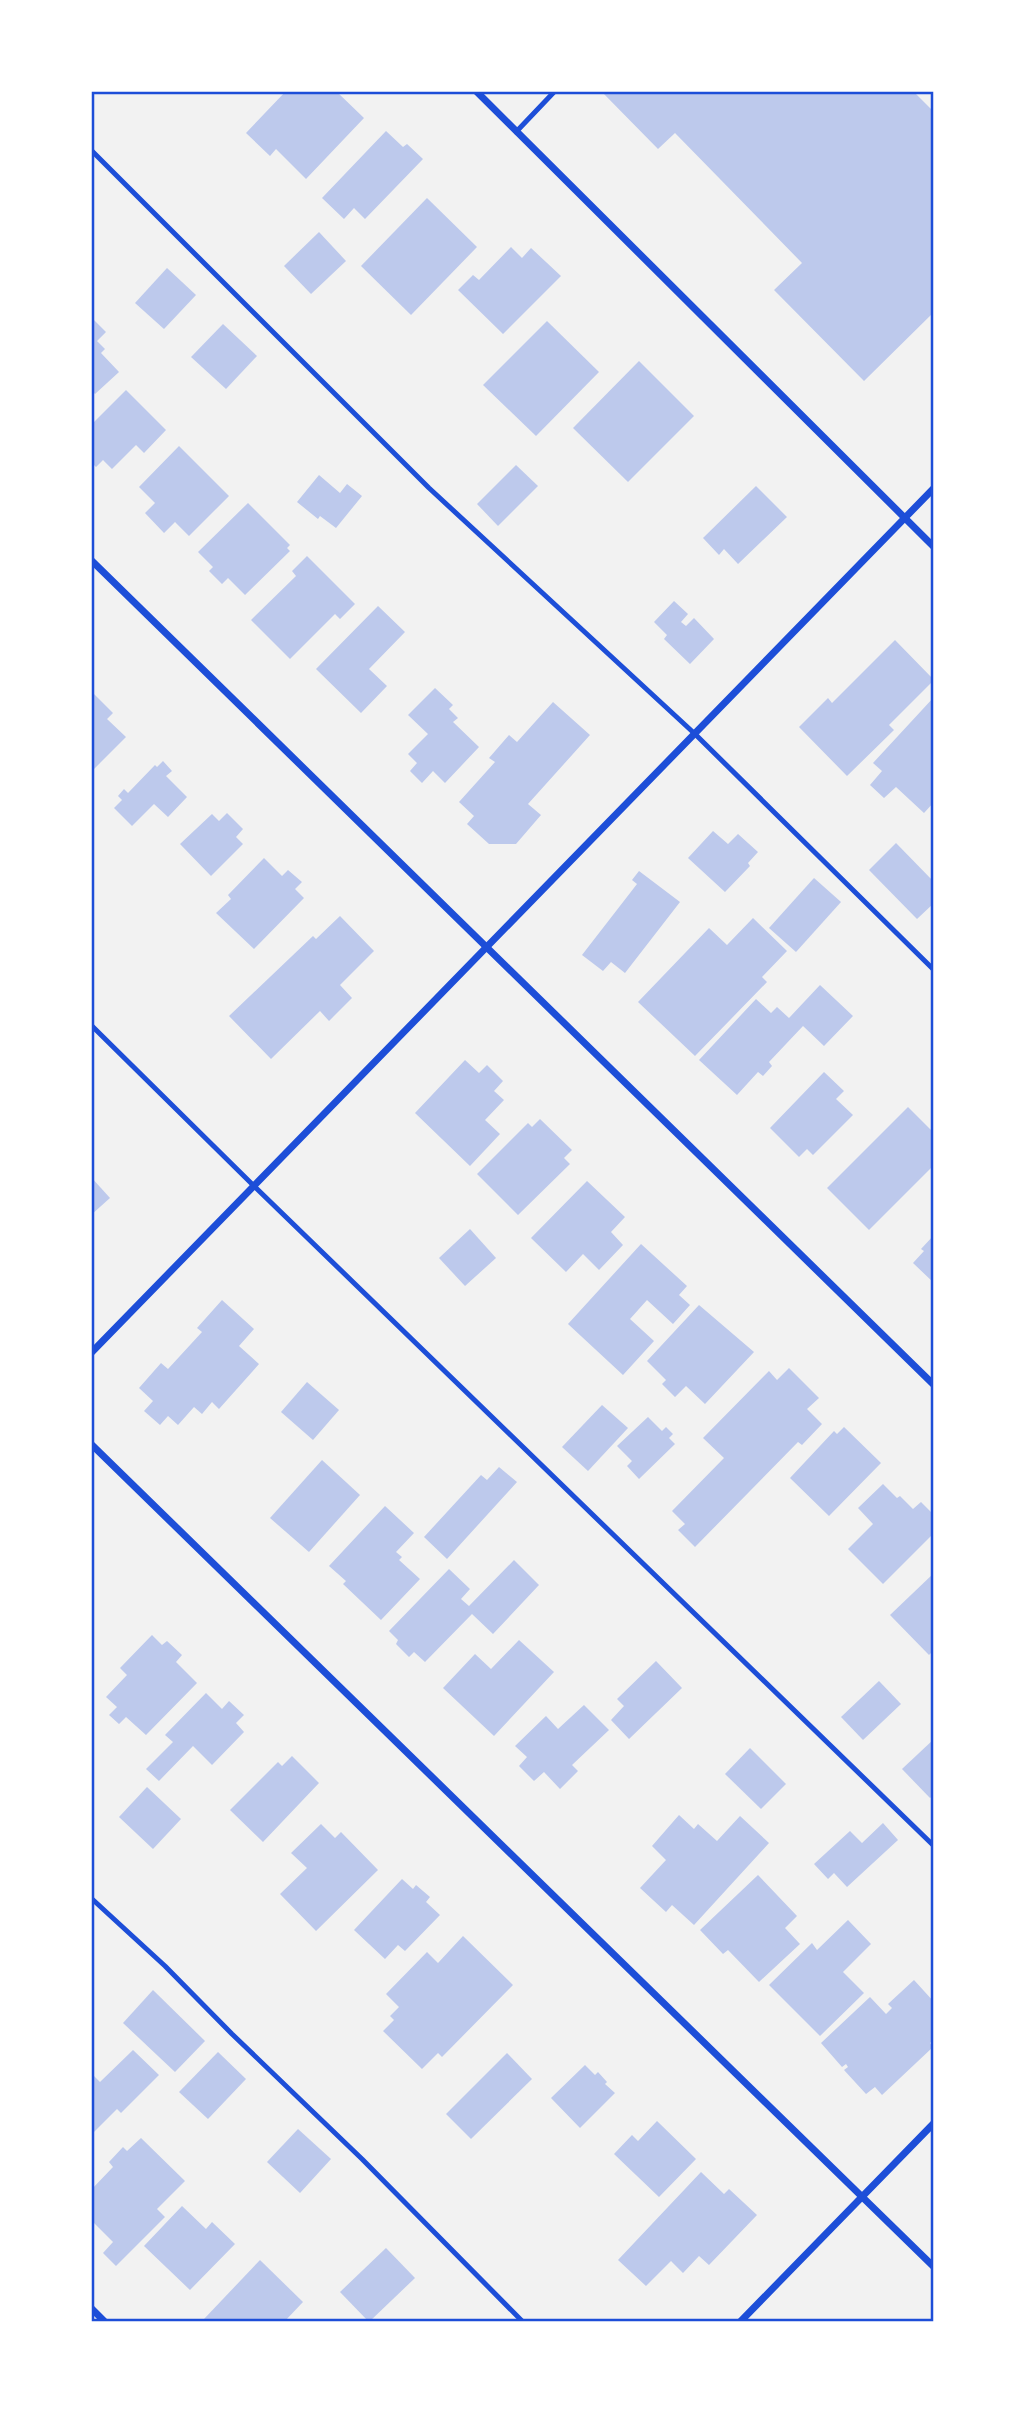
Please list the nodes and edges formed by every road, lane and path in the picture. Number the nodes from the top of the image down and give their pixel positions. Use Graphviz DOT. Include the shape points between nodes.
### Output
graph roads {
  1 [pos="476,91"];
  2 [pos="555,91"];
  3 [pos="516,132"];
  4 [pos="91,150"];
  5 [pos="934,488"];
  6 [pos="904,519"];
  7 [pos="934,547"];
  8 [pos="91,560"];
  9 [pos="695,734"];
  10 [pos="487,947"];
  11 [pos="934,970"];
  12 [pos="91,1025"];
  13 [pos="254,1186"];
  14 [pos="91,1353"];
  15 [pos="934,1385"];
  16 [pos="91,1444"];
  17 [pos="934,1846"];
  18 [pos="91,1898"];
  19 [pos="934,2123"];
  20 [pos="862,2197"];
  21 [pos="934,2267"];
  22 [pos="91,2308"];
  23 [pos="105,2322"];
  24 [pos="523,2322"];
  25 [pos="740,2322"];
  1 -- 3 [label="street"];
  2 -- 3 [label="lane"];
  3 -- 6 [label="street"];
  4 -- 9 [label="lane" via="429,488"];
  5 -- 6 [label="street"];
  6 -- 7 [label="street"];
  6 -- 9 [label="street"];
  8 -- 10 [label="street"];
  9 -- 10 [label="street"];
  9 -- 11 [label="lane"];
  10 -- 13 [label="street"];
  10 -- 15 [label="street"];
  12 -- 13 [label="lane"];
  13 -- 14 [label="street"];
  13 -- 17 [label="lane"];
  16 -- 20 [label="street"];
  18 -- 24 [label="lane" via="362,2159"];
  19 -- 20 [label="street"];
  20 -- 21 [label="street"];
  20 -- 25 [label="street"];
  22 -- 23 [label="street"];
}
